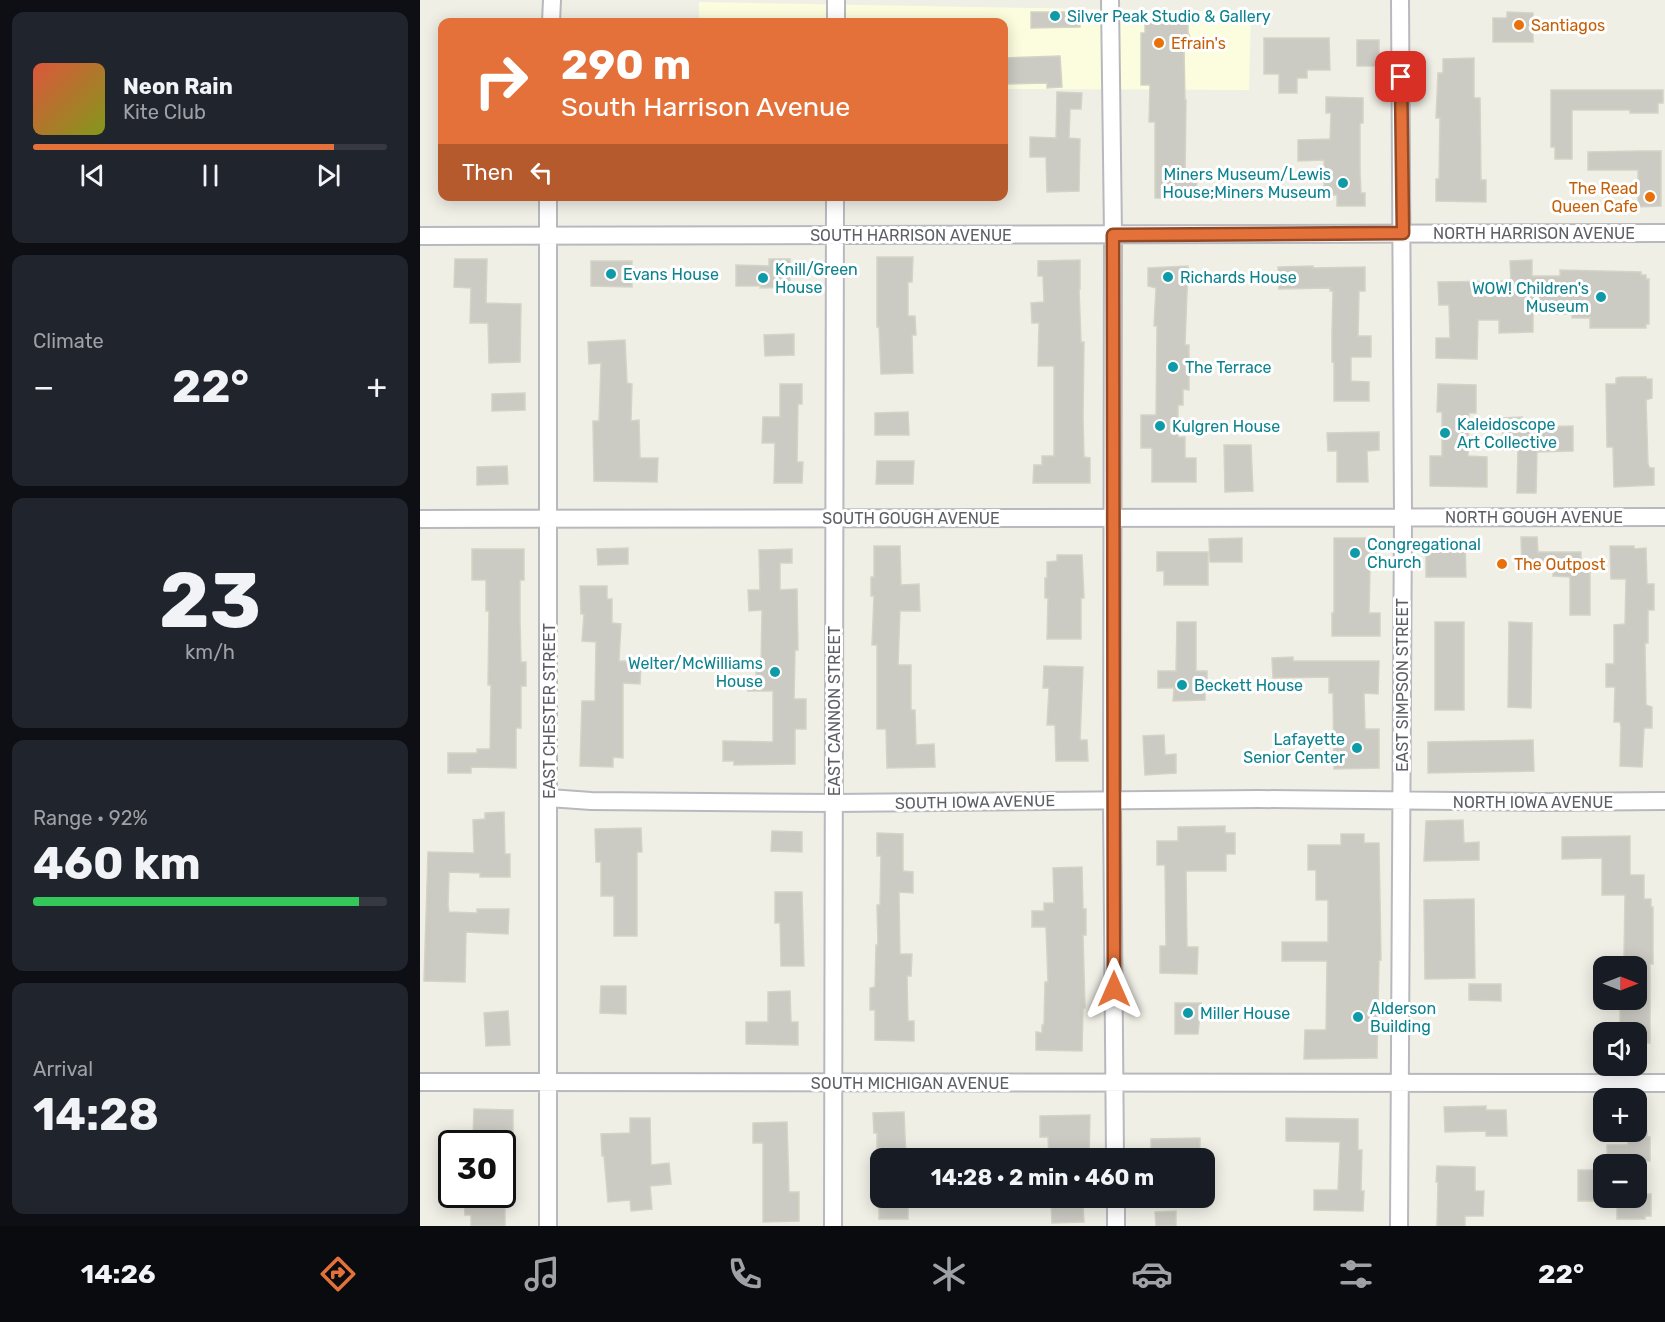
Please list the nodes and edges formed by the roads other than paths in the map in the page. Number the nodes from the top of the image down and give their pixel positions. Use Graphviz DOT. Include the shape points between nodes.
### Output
graph roads {
  1 [pos="552,0"];
  2 [pos="836,0"];
  3 [pos="1110,0"];
  4 [pos="1401,0"];
  5 [pos="551,18"];
  6 [pos="836,18"];
  7 [pos="548,201"];
  8 [pos="836,201"];
  9 [pos="1665,232"];
  10 [pos="1403,233"];
  11 [pos="835,234"];
  12 [pos="1113,235"];
  13 [pos="420,236"];
  14 [pos="548,236"];
  15 [pos="1403,517"];
  16 [pos="1665,517"];
  17 [pos="835,518"];
  18 [pos="1112,518"];
  19 [pos="420,519"];
  20 [pos="548,519"];
  21 [pos="549,798"];
  22 [pos="1112,801"];
  23 [pos="1665,801"];
  24 [pos="1401,802"];
  25 [pos="834,803"];
  26 [pos="420,1082"];
  27 [pos="548,1082"];
  28 [pos="1114,1082"];
  29 [pos="1400,1082"];
  30 [pos="833,1083"];
  31 [pos="1665,1083"];
  32 [pos="1115,1148"];
  33 [pos="1116,1208"];
  34 [pos="548,1226"];
  35 [pos="833,1226"];
  36 [pos="1116,1226"];
  37 [pos="1399,1226"];
  1 -- 5 [label="street"];
  2 -- 6 [label="street"];
  3 -- 12 [label="street"];
  4 -- 10 [label="street, EAST SIMPSON STREET"];
  7 -- 14 [label="street, EAST CHESTER STREET"];
  8 -- 11 [label="street, EAST CANNON STREET"];
  9 -- 10 [label="street, NORTH HARRISON AVENUE"];
  10 -- 12 [label="street, SOUTH HARRISON AVENUE"];
  10 -- 15 [label="street, EAST SIMPSON STREET"];
  11 -- 12 [label="street, SOUTH HARRISON AVENUE"];
  11 -- 14 [label="street, SOUTH HARRISON AVENUE"];
  11 -- 17 [label="street, EAST CANNON STREET"];
  12 -- 18 [label="street"];
  13 -- 14 [label="street, SOUTH HARRISON AVENUE"];
  14 -- 20 [label="street, EAST CHESTER STREET"];
  15 -- 16 [label="street, NORTH GOUGH AVENUE"];
  15 -- 18 [label="street, SOUTH GOUGH AVENUE"];
  15 -- 24 [label="street, EAST SIMPSON STREET"];
  17 -- 18 [label="street, SOUTH GOUGH AVENUE"];
  17 -- 20 [label="street, SOUTH GOUGH AVENUE"];
  17 -- 25 [label="street, EAST CANNON STREET"];
  18 -- 22 [label="street"];
  19 -- 20 [label="street, SOUTH GOUGH AVENUE"];
  20 -- 21 [label="street, EAST CHESTER STREET"];
  21 -- 25 [label="street, SOUTH IOWA AVENUE"];
  21 -- 27 [label="street, EAST CHESTER STREET"];
  22 -- 24 [label="street, SOUTH IOWA AVENUE"];
  22 -- 25 [label="street, SOUTH IOWA AVENUE"];
  22 -- 28 [label="street"];
  23 -- 24 [label="street, NORTH IOWA AVENUE"];
  24 -- 29 [label="street, EAST SIMPSON STREET"];
  25 -- 30 [label="street, EAST CANNON STREET"];
  26 -- 27 [label="street, SOUTH MICHIGAN AVENUE"];
  27 -- 30 [label="street, SOUTH MICHIGAN AVENUE"];
  27 -- 34 [label="street, EAST CHESTER STREET"];
  28 -- 29 [label="street, SOUTH MICHIGAN AVENUE"];
  28 -- 30 [label="street, SOUTH MICHIGAN AVENUE"];
  28 -- 32 [label="street"];
  29 -- 31 [label="street, SOUTH MICHIGAN AVENUE"];
  29 -- 37 [label="street, EAST SIMPSON STREET"];
  30 -- 35 [label="street, EAST CANNON STREET"];
  33 -- 36 [label="street"];
}
